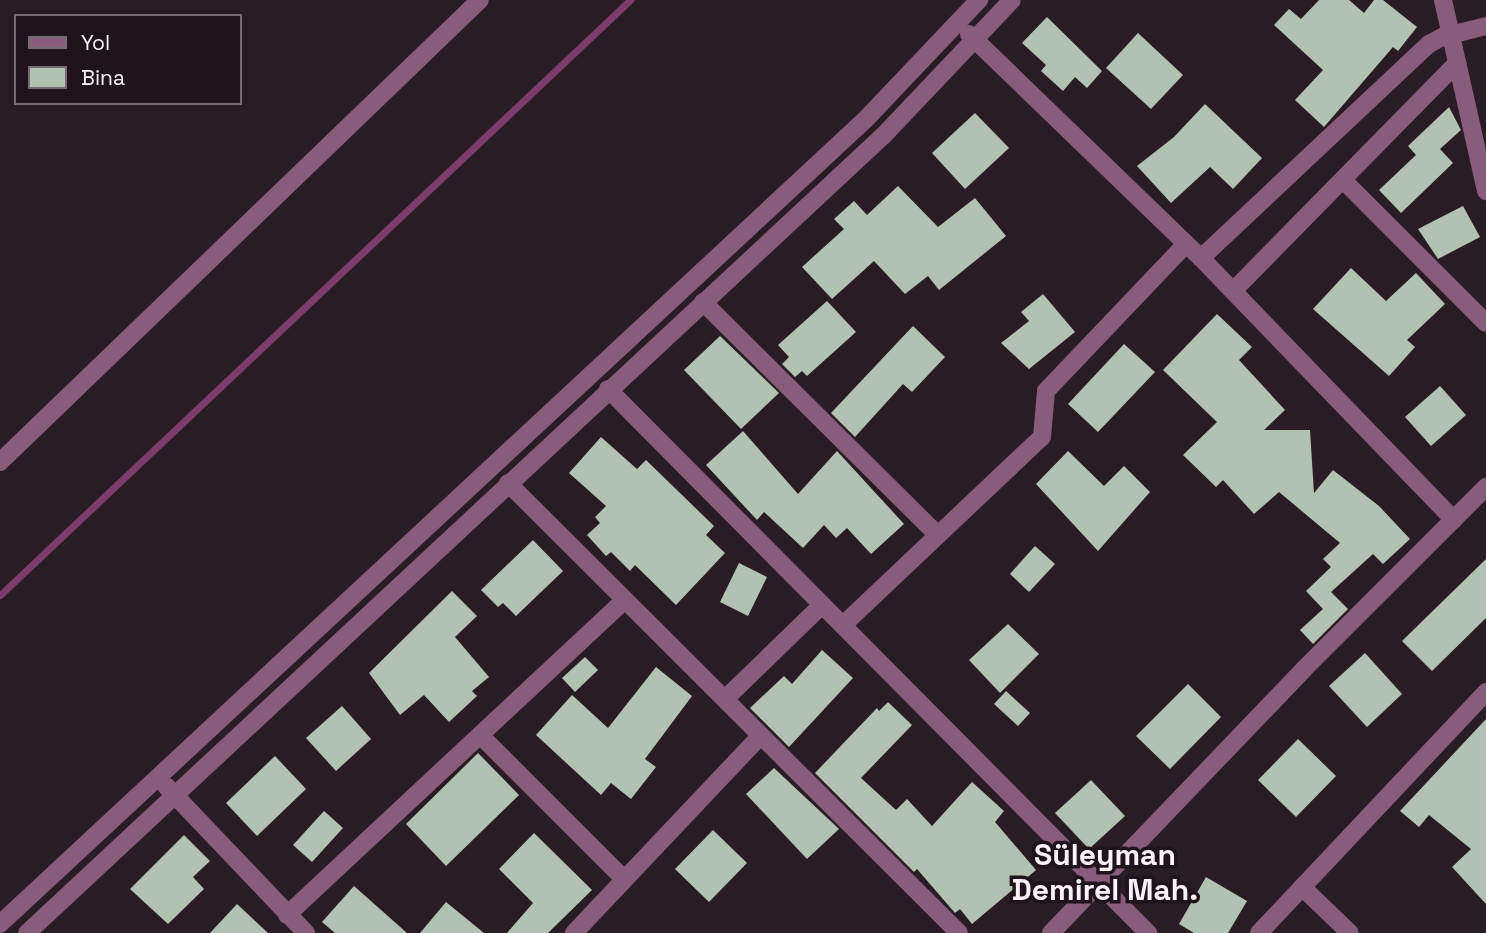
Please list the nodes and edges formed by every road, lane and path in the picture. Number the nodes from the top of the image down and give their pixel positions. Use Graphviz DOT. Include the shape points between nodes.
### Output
graph roads {
  1 [pos="480,0"];
  2 [pos="979,0"];
  3 [pos="1012,0"];
  4 [pos="1443,0"];
  5 [pos="958,25"];
  6 [pos="1486,26"];
  7 [pos="1450,34"];
  8 [pos="977,41"];
  9 [pos="1457,64"];
  10 [pos="1343,180"];
  11 [pos="1486,191"];
  12 [pos="1186,244"];
  13 [pos="1201,258"];
  14 [pos="1233,291"];
  15 [pos="703,302"];
  16 [pos="1486,323"];
  17 [pos="608,389"];
  18 [pos="0,462"];
  19 [pos="508,483"];
  20 [pos="1486,487"];
  21 [pos="1454,520"];
  22 [pos="938,535"];
  23 [pos="625,600"];
  24 [pos="822,606"];
  25 [pos="843,625"];
  26 [pos="1486,692"];
  27 [pos="724,699"];
  28 [pos="480,735"];
  29 [pos="761,735"];
  30 [pos="156,776"];
  31 [pos="173,793"];
  32 [pos="624,879"];
  33 [pos="1098,885"];
  34 [pos="1302,887"];
  35 [pos="287,915"];
  36 [pos="0,924"];
  37 [pos="27,933"];
  38 [pos="306,933"];
  39 [pos="574,933"];
  40 [pos="959,933"];
  41 [pos="1051,933"];
  42 [pos="1148,933"];
  43 [pos="1259,933"];
  44 [pos="1350,933"];
  1 -- 18 [label="street"];
  2 -- 5 [label="street"];
  3 -- 8 [label="street"];
  4 -- 7 [label="street"];
  5 -- 8 [label="street"];
  5 -- 30 [label="street" via="865,120"];
  6 -- 7 [label="street"];
  7 -- 9 [label="street"];
  7 -- 13 [label="street" via="1414,57"];
  8 -- 12 [label="street"];
  8 -- 15 [label="street" via="883,136"];
  9 -- 10 [label="street"];
  9 -- 11 [label="street"];
  10 -- 14 [label="street"];
  10 -- 16 [label="street"];
  12 -- 13 [label="street"];
  12 -- 22 [label="street" via="1045,391 1042,437"];
  13 -- 14 [label="street"];
  14 -- 21 [label="street"];
  15 -- 17 [label="street"];
  15 -- 22 [label="street"];
  17 -- 19 [label="street"];
  17 -- 24 [label="street"];
  19 -- 23 [label="street"];
  19 -- 31 [label="street"];
  20 -- 21 [label="street"];
  21 -- 33 [label="street"];
  22 -- 25 [label="street"];
  23 -- 27 [label="street"];
  23 -- 28 [label="street"];
  24 -- 25 [label="street"];
  24 -- 27 [label="street"];
  25 -- 33 [label="street"];
  26 -- 34 [label="street"];
  27 -- 29 [label="street"];
  28 -- 32 [label="street"];
  28 -- 35 [label="street"];
  29 -- 32 [label="street"];
  29 -- 40 [label="street"];
  30 -- 31 [label="street"];
  30 -- 36 [label="street"];
  31 -- 35 [label="street"];
  31 -- 37 [label="street"];
  32 -- 39 [label="street"];
  33 -- 41 [label="street"];
  33 -- 42 [label="street"];
  34 -- 43 [label="street"];
  34 -- 44 [label="street"];
  35 -- 38 [label="street"];
}
